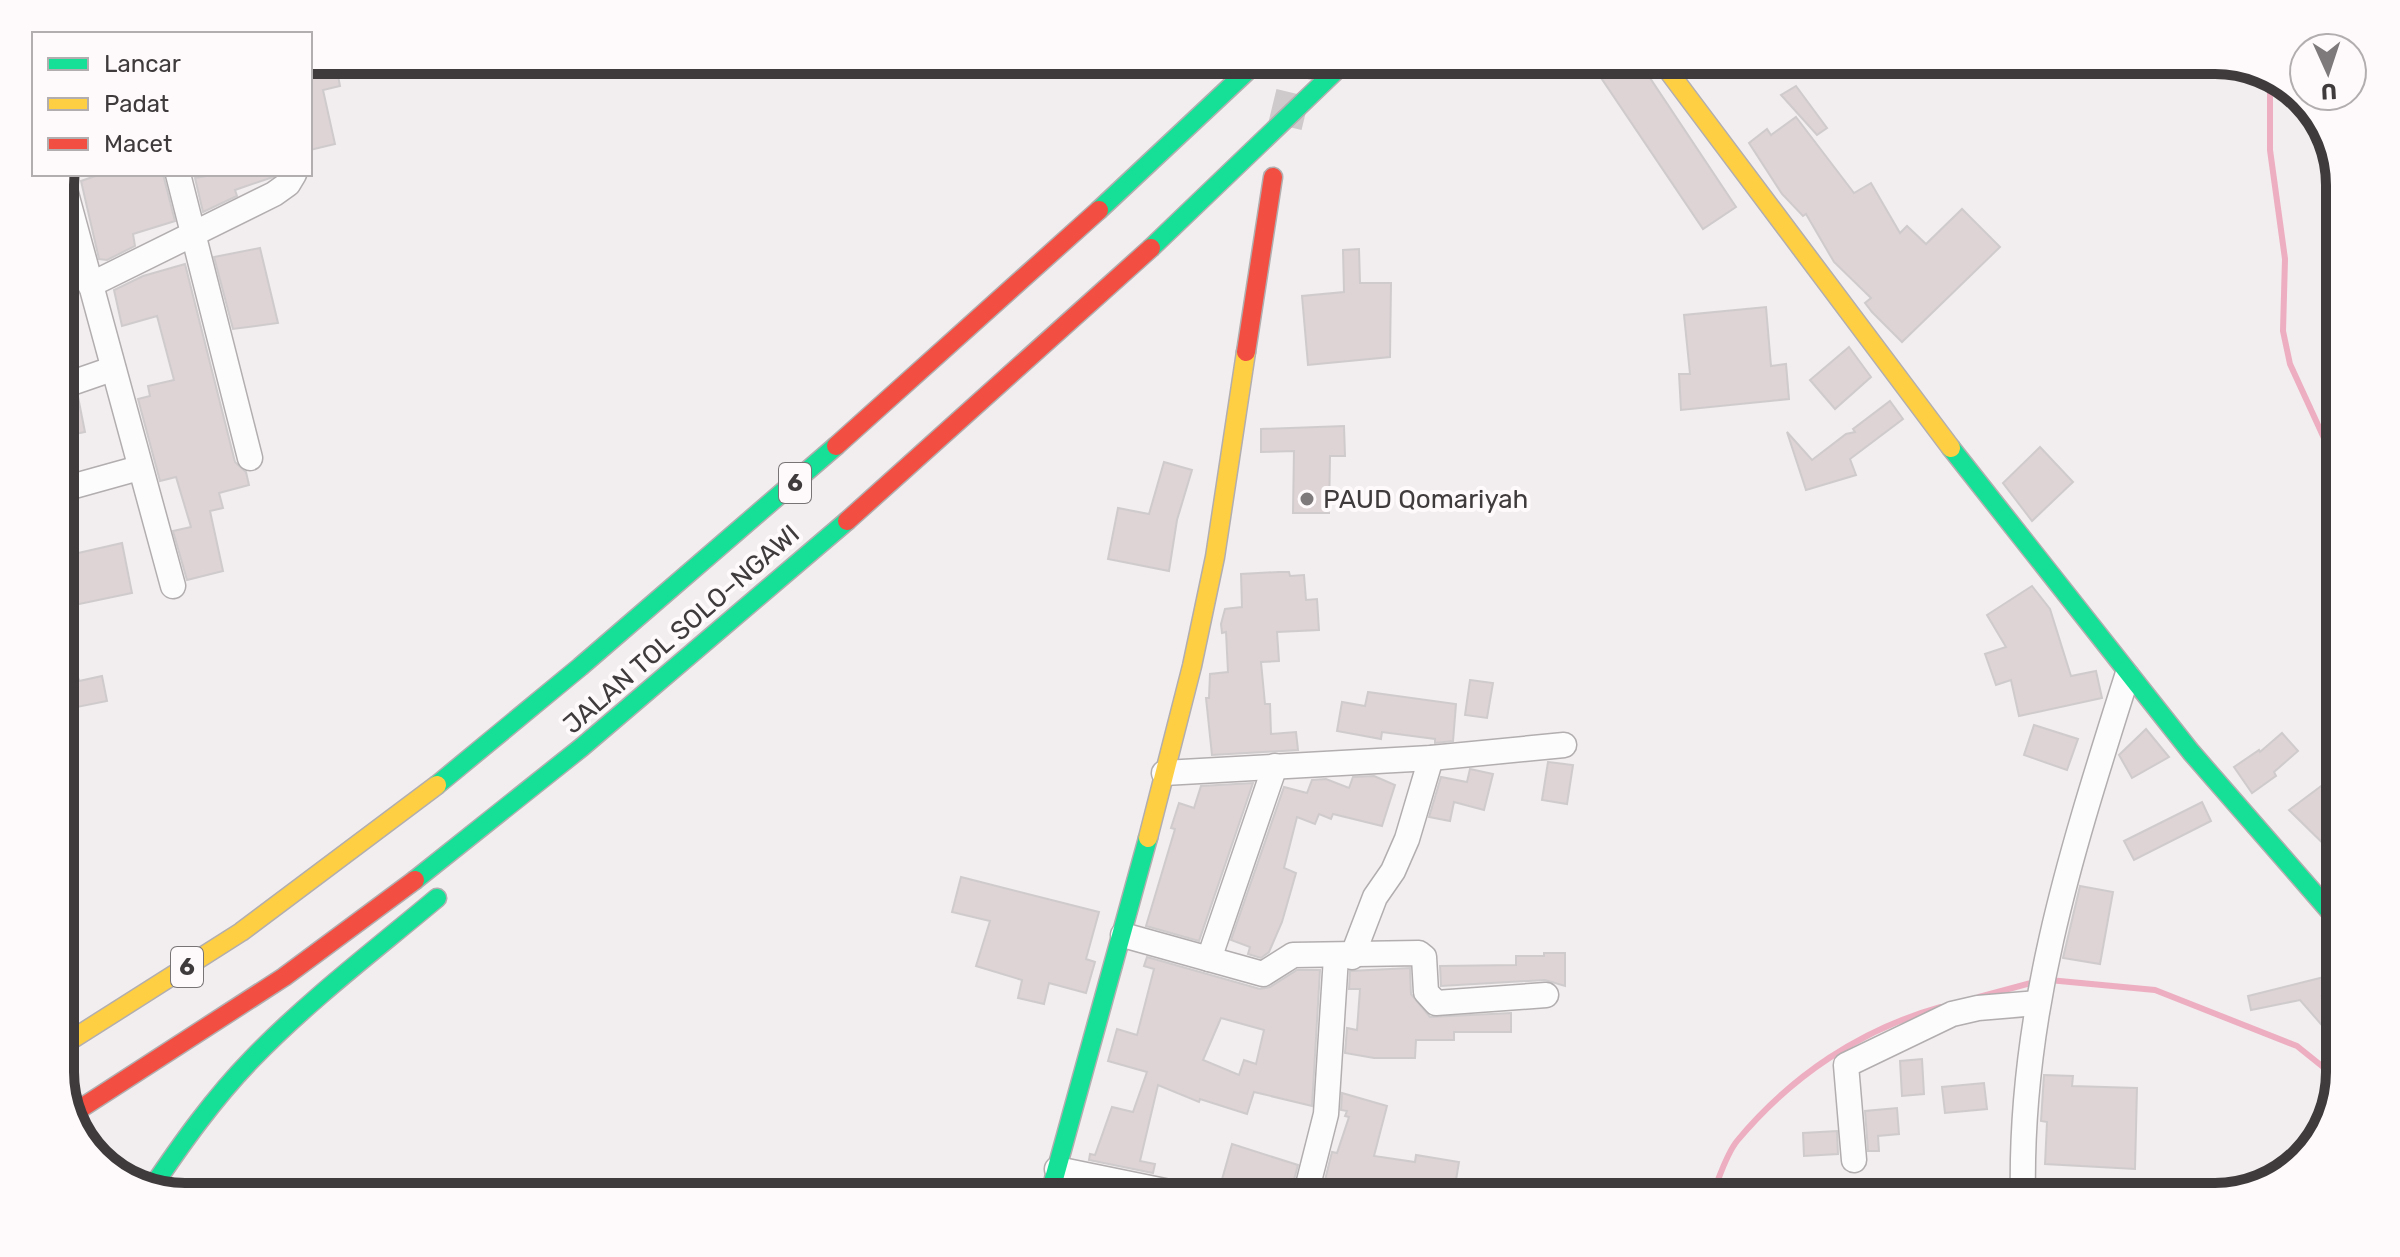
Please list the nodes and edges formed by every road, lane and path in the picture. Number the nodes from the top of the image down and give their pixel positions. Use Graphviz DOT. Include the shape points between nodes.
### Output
graph roads {
  1 [pos="1244,74"];
  2 [pos="1332,74"];
  3 [pos="1670,74"];
  4 [pos="178,176"];
  5 [pos="293,176"];
  6 [pos="1273,177"];
  7 [pos="74,224"];
  8 [pos="191,233"];
  9 [pos="90,285"];
  10 [pos="112,369"];
  11 [pos="74,382"];
  12 [pos="250,458"];
  13 [pos="139,468"];
  14 [pos="74,486"];
  15 [pos="173,586"];
  16 [pos="694,655"];
  17 [pos="2127,676"];
  18 [pos="1564,745"];
  19 [pos="1431,758"];
  20 [pos="1275,766"];
  21 [pos="1164,773"];
  22 [pos="542,803"];
  23 [pos="310,881"];
  24 [pos="452,886"];
  25 [pos="2326,908"];
  26 [pos="1123,935"];
  27 [pos="1344,957"];
  28 [pos="1209,959"];
  29 [pos="1546,995"];
  30 [pos="2038,1001"];
  31 [pos="88,1006"];
  32 [pos="74,1038"];
  33 [pos="80,1109"];
  34 [pos="1854,1160"];
  35 [pos="1057,1169"];
  36 [pos="157,1179"];
  37 [pos="1053,1183"];
  38 [pos="1105,1183"];
  39 [pos="1309,1183"];
  40 [pos="2023,1183"];
  1 -- 23 [label="main road, JALAN TOL SOLO–NGAWI / 6" via="894,397 564,682"];
  2 -- 16 [label="main road, JALAN TOL SOLO–NGAWI / 6" via="1068,326"];
  3 -- 17 [label="main road"];
  4 -- 8 [label="street"];
  5 -- 8 [label="street" via="274,194"];
  6 -- 21 [label="main road" via="1215,557"];
  7 -- 9 [label="street"];
  8 -- 9 [label="street"];
  8 -- 12 [label="street"];
  9 -- 10 [label="street"];
  10 -- 11 [label="street"];
  10 -- 13 [label="street"];
  13 -- 14 [label="street"];
  13 -- 15 [label="street"];
  16 -- 22 [label="main road"];
  16 -- 33 [label="main road, JALAN TOL SOLO–NGAWI / 6" via="499,819 335,941"];
  17 -- 25 [label="main road"];
  17 -- 30 [label="street" via="2062,887"];
  18 -- 19 [label="street"];
  19 -- 20 [label="street"];
  19 -- 27 [label="street" via="1407,839"];
  20 -- 21 [label="street"];
  20 -- 28 [label="street"];
  21 -- 26 [label="main road"];
  23 -- 31 [label="main road"];
  23 -- 32 [label="main road, JALAN TOL SOLO–NGAWI / 6"];
  24 -- 36 [label="main road" via="307,1008 229,1083"];
  26 -- 28 [label="street"];
  26 -- 35 [label="main road"];
  27 -- 28 [label="street" via="1293,955 1263,974"];
  27 -- 29 [label="street" via="1419,953 1424,957 1426,992 1436,1003"];
  27 -- 39 [label="street" via="1326,1114"];
  30 -- 34 [label="street" via="1952,1014 1846,1065"];
  30 -- 40 [label="street" via="2025,1093"];
  35 -- 37 [label="main road"];
  35 -- 38 [label="street"];
}
